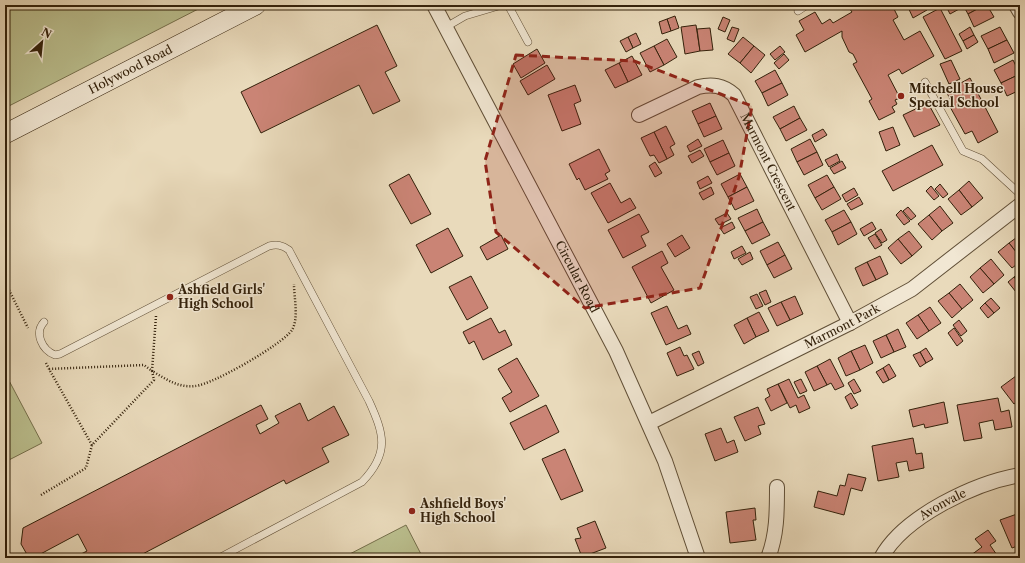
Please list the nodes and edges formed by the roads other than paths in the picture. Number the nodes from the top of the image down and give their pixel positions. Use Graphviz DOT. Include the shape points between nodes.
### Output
graph roads {
  1 [pos="256,5"];
  2 [pos="434,5"];
  3 [pos="502,5"];
  4 [pos="508,5"];
  5 [pos="808,5"];
  6 [pos="1016,5"];
  7 [pos="798,11"];
  8 [pos="1020,12"];
  9 [pos="446,27"];
  10 [pos="528,42"];
  11 [pos="925,82"];
  12 [pos="638,115"];
  13 [pos="5,134"];
  14 [pos="1020,194"];
  15 [pos="1020,205"];
  16 [pos="44,322"];
  17 [pos="850,323"];
  18 [pos="649,423"];
  19 [pos="1020,475"];
  20 [pos="777,487"];
  21 [pos="219,558"];
  22 [pos="698,558"];
  23 [pos="768,558"];
  24 [pos="882,558"];
  1 -- 13 [label="main road, Holywood Road"];
  2 -- 9 [label="street, Circular Road"];
  3 -- 9 [label="lane" via="464,16"];
  4 -- 10 [label="lane"];
  5 -- 7 [label="lane"];
  6 -- 8 [label="street"];
  9 -- 18 [label="street, Circular Road" via="616,351"];
  11 -- 14 [label="lane" via="963,150 982,159"];
  12 -- 17 [label="street, Marmont Crescent" via="703,86 723,87 734,95"];
  15 -- 17 [label="street, Marmont Park" via="912,289"];
  16 -- 21 [label="lane" via="38,333 45,349 55,355 269,246 276,244 289,250 374,412 379,423 382,453 372,472 362,482"];
  17 -- 18 [label="street, Marmont Park"];
  18 -- 22 [label="street, Circular Road" via="665,461"];
  19 -- 24 [label="street, Avonvale" via="986,483 940,505 905,529 892,542"];
  20 -- 23 [label="street" via="777,524"];
}
